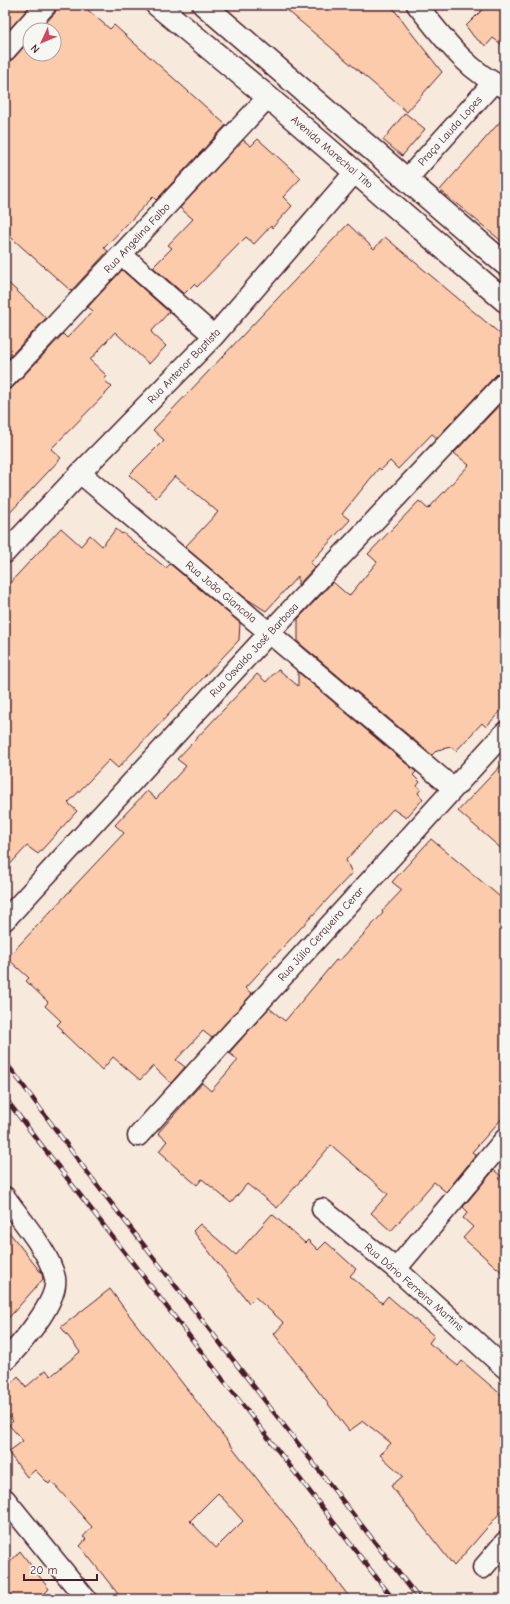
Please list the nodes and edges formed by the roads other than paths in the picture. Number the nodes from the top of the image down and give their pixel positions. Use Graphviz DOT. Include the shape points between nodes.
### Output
graph roads {
  1 [pos="46,5"];
  2 [pos="157,5"];
  3 [pos="204,5"];
  4 [pos="417,5"];
  5 [pos="5,51"];
  6 [pos="499,86"];
  7 [pos="268,97"];
  8 [pos="355,172"];
  9 [pos="407,179"];
  10 [pos="122,255"];
  11 [pos="505,264"];
  12 [pos="505,301"];
  13 [pos="214,336"];
  14 [pos="5,379"];
  15 [pos="505,382"];
  16 [pos="80,474"];
  17 [pos="5,553"];
  18 [pos="269,633"];
  19 [pos="505,732"];
  20 [pos="453,788"];
  21 [pos="5,920"];
  22 [pos="138,1136"];
  23 [pos="505,1139"];
  24 [pos="5,1197"];
  25 [pos="322,1208"];
  26 [pos="396,1269"];
  27 [pos="5,1361"];
  28 [pos="505,1368"];
  29 [pos="5,1499"];
  30 [pos="505,1542"];
  31 [pos="483,1568"];
  32 [pos="86,1599"];
  1 -- 5 [label="street"];
  2 -- 7 [label="main road, Avenida Marechal Tito"];
  3 -- 9 [label="main road"];
  4 -- 6 [label="street" via="457,54"];
  6 -- 9 [label="street, Praça Lauda Lopes"];
  7 -- 8 [label="main road, Avenida Marechal Tito"];
  7 -- 10 [label="street, Rua Angelina Falbo"];
  8 -- 12 [label="main road, Avenida Marechal Tito"];
  8 -- 13 [label="street, Rua Antenor Baptista"];
  9 -- 11 [label="main road"];
  10 -- 13 [label="street"];
  10 -- 14 [label="street, Rua Angelina Falbo"];
  13 -- 16 [label="street, Rua Antenor Baptista"];
  15 -- 18 [label="street, Rua Osvaldo José Barbosa"];
  16 -- 17 [label="street, Rua Antenor Baptista"];
  16 -- 18 [label="street, Rua João Giancola"];
  18 -- 20 [label="street, Rua João Giancola"];
  18 -- 21 [label="street, Rua Osvaldo José Barbosa"];
  19 -- 20 [label="street, Rua Júlio Cerqueira Cerar"];
  20 -- 22 [label="street, Rua Júlio Cerqueira Cerar"];
  23 -- 26 [label="street"];
  24 -- 27 [label="street" via="48,1260 55,1279 50,1301"];
  25 -- 26 [label="street, Rua Dário Ferreira Martins"];
  26 -- 28 [label="street, Rua Dário Ferreira Martins"];
  29 -- 32 [label="street"];
  30 -- 31 [label="street"];
}
